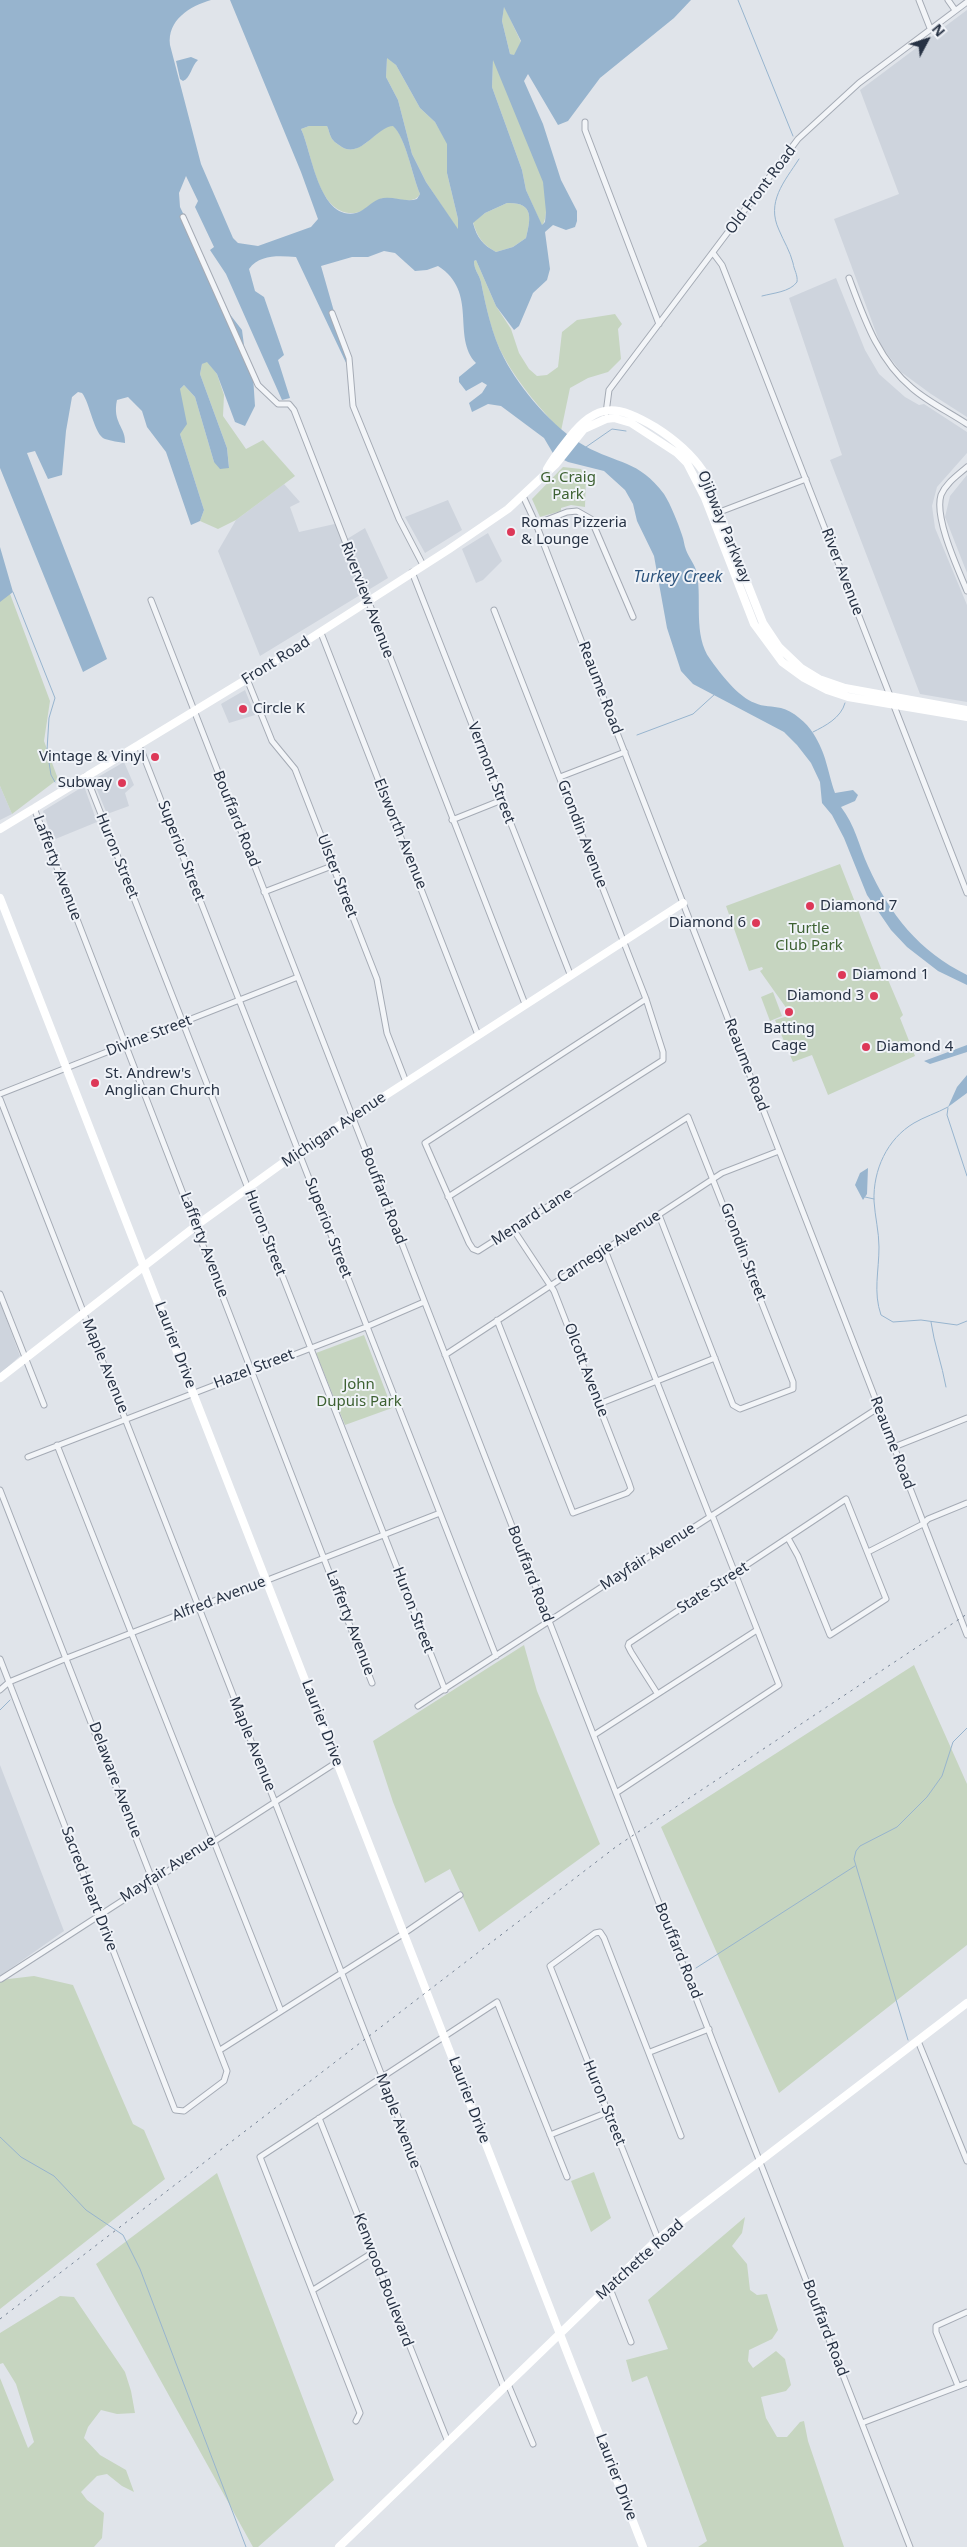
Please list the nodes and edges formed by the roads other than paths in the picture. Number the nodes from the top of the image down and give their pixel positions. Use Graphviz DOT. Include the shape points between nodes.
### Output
graph roads {
  1 [pos="919,0"];
  2 [pos="948,0"];
  3 [pos="967,2"];
  4 [pos="955,10"];
  5 [pos="930,28"];
  6 [pos="585,122"];
  7 [pos="183,217"];
  8 [pos="713,253"];
  9 [pos="849,278"];
  10 [pos="332,313"];
  11 [pos="659,324"];
  12 [pos="606,410"];
  13 [pos="606,419"];
  14 [pos="967,424"];
  15 [pos="575,434"];
  16 [pos="967,466"];
  17 [pos="806,479"];
  18 [pos="524,496"];
  19 [pos="716,514"];
  20 [pos="536,524"];
  21 [pos="424,565"];
  22 [pos="412,572"];
  23 [pos="967,592"];
  24 [pos="151,600"];
  25 [pos="368,602"];
  26 [pos="494,610"];
  27 [pos="633,617"];
  28 [pos="320,633"];
  29 [pos="247,679"];
  30 [pos="891,700"];
  31 [pos="967,710"];
  32 [pos="194,711"];
  33 [pos="967,716"];
  34 [pos="138,745"];
  35 [pos="625,752"];
  36 [pos="86,776"];
  37 [pos="560,778"];
  38 [pos="502,800"];
  39 [pos="34,808"];
  40 [pos="452,820"];
  41 [pos="0,829"];
  42 [pos="332,866"];
  43 [pos="264,892"];
  44 [pos="967,894"];
  45 [pos="0,898"];
  46 [pos="683,903"];
  47 [pos="623,941"];
  48 [pos="570,974"];
  49 [pos="298,977"];
  50 [pos="646,1000"];
  51 [pos="240,1001"];
  52 [pos="525,1004"];
  53 [pos="183,1023"];
  54 [pos="478,1035"];
  55 [pos="126,1046"];
  56 [pos="67,1068"];
  57 [pos="406,1082"];
  58 [pos="0,1094"];
  59 [pos="0,1099"];
  60 [pos="688,1117"];
  61 [pos="353,1118"];
  62 [pos="779,1151"];
  63 [pos="298,1152"];
  64 [pos="714,1178"];
  65 [pos="248,1188"];
  66 [pos="448,1197"];
  67 [pos="659,1215"];
  68 [pos="196,1226"];
  69 [pos="513,1228"];
  70 [pos="605,1250"];
  71 [pos="144,1266"];
  72 [pos="550,1286"];
  73 [pos="0,1294"];
  74 [pos="424,1302"];
  75 [pos="84,1313"];
  76 [pos="498,1320"];
  77 [pos="366,1327"];
  78 [pos="310,1347"];
  79 [pos="445,1355"];
  80 [pos="24,1358"];
  81 [pos="715,1358"];
  82 [pos="252,1370"];
  83 [pos="0,1378"];
  84 [pos="658,1381"];
  85 [pos="193,1393"];
  86 [pos="599,1404"];
  87 [pos="44,1405"];
  88 [pos="878,1408"];
  89 [pos="967,1418"];
  90 [pos="126,1419"];
  91 [pos="57,1444"];
  92 [pos="894,1447"];
  93 [pos="28,1457"];
  94 [pos="0,1490"];
  95 [pos="967,1503"];
  96 [pos="440,1514"];
  97 [pos="711,1516"];
  98 [pos="923,1524"];
  99 [pos="384,1536"];
  100 [pos="788,1538"];
  101 [pos="868,1552"];
  102 [pos="326,1558"];
  103 [pos="736,1574"];
  104 [pos="266,1581"];
  105 [pos="197,1607"];
  106 [pos="549,1622"];
  107 [pos="756,1630"];
  108 [pos="131,1634"];
  109 [pos="967,1635"];
  110 [pos="496,1656"];
  111 [pos="67,1658"];
  112 [pos="0,1659"];
  113 [pos="9,1682"];
  114 [pos="372,1682"];
  115 [pos="0,1690"];
  116 [pos="445,1690"];
  117 [pos="657,1693"];
  118 [pos="418,1706"];
  119 [pos="594,1735"];
  120 [pos="337,1762"];
  121 [pos="616,1793"];
  122 [pos="274,1800"];
  123 [pos="213,1840"];
  124 [pos="153,1879"];
  125 [pos="460,1895"];
  126 [pos="99,1914"];
  127 [pos="404,1934"];
  128 [pos="341,1973"];
  129 [pos="1,1980"];
  130 [pos="967,2003"];
  131 [pos="281,2011"];
  132 [pos="709,2029"];
  133 [pos="444,2037"];
  134 [pos="918,2041"];
  135 [pos="220,2050"];
  136 [pos="650,2052"];
  137 [pos="227,2071"];
  138 [pos="381,2078"];
  139 [pos="608,2112"];
  140 [pos="320,2118"];
  141 [pos="550,2135"];
  142 [pos="681,2136"];
  143 [pos="967,2161"];
  144 [pos="760,2162"];
  145 [pos="567,2177"];
  146 [pos="658,2239"];
  147 [pos="372,2253"];
  148 [pos="609,2286"];
  149 [pos="313,2290"];
  150 [pos="967,2312"];
  151 [pos="561,2334"];
  152 [pos="631,2342"];
  153 [pos="967,2383"];
  154 [pos="506,2386"];
  155 [pos="958,2386"];
  156 [pos="356,2421"];
  157 [pos="862,2423"];
  158 [pos="448,2442"];
  159 [pos="533,2444"];
  160 [pos="339,2547"];
  161 [pos="643,2547"];
  162 [pos="910,2547"];
  1 -- 5 [label="street"];
  2 -- 4 [label="street"];
  3 -- 4 [label="street, Old Front Road"];
  4 -- 5 [label="street, Old Front Road"];
  5 -- 8 [label="street, Old Front Road" via="859,83 798,139"];
  6 -- 11 [label="street" via="585,130"];
  7 -- 25 [label="street, Riverview Avenue" via="258,385 278,404 288,404 294,410"];
  8 -- 11 [label="street, Old Front Road"];
  8 -- 17 [label="street, River Avenue" via="722,265"];
  9 -- 14 [label="street" via="871,336 891,367 912,389"];
  10 -- 21 [label="street" via="349,358 353,406 398,519"];
  11 -- 12 [label="street, Old Front Road" via="609,390"];
  12 -- 13 [label="street, Old Front Road"];
  12 -- 15 [label="street" via="588,417"];
  12 -- 19 [label="street, Ojibway Parkway" via="630,413 678,443 694,458 703,471"];
  13 -- 15 [label="street"];
  13 -- 19 [label="street, Ojibway Parkway" via="631,423 677,453 695,475"];
  15 -- 18 [label="street, Front Road"];
  16 -- 23 [label="street" via="947,485 938,510"];
  17 -- 19 [label="street"];
  17 -- 30 [label="street, River Avenue"];
  18 -- 20 [label="street, Reaume Road"];
  18 -- 21 [label="street, Front Road"];
  19 -- 30 [label="street, Ojibway Parkway" via="763,623 779,647 801,668 819,679"];
  20 -- 27 [label="street" via="577,511 592,519"];
  20 -- 35 [label="street, Reaume Road"];
  21 -- 22 [label="street, Front Road"];
  22 -- 25 [label="street, Front Road"];
  22 -- 38 [label="street, Vermont Street"];
  24 -- 32 [label="street, Bouffard Road"];
  25 -- 28 [label="street, Front Road"];
  25 -- 40 [label="street, Riverview Avenue"];
  26 -- 37 [label="street, Grondin Avenue"];
  28 -- 29 [label="street, Front Road"];
  28 -- 54 [label="street, Elsworth Avenue"];
  29 -- 32 [label="street, Front Road"];
  29 -- 42 [label="street, Ulster Street" via="272,741 295,769"];
  30 -- 31 [label="street, Ojibway Parkway"];
  30 -- 33 [label="street, Ojibway Parkway"];
  30 -- 44 [label="street, River Avenue"];
  32 -- 34 [label="street, Front Road"];
  32 -- 43 [label="street, Bouffard Road"];
  34 -- 36 [label="street, Front Road"];
  34 -- 51 [label="street, Superior Street"];
  35 -- 37 [label="street"];
  35 -- 46 [label="street, Reaume Road"];
  36 -- 39 [label="street, Front Road"];
  36 -- 53 [label="street, Huron Street"];
  37 -- 47 [label="street, Grondin Avenue"];
  38 -- 40 [label="street"];
  38 -- 48 [label="street, Vermont Street"];
  39 -- 41 [label="street, Front Road"];
  39 -- 55 [label="street, Lafferty Avenue"];
  40 -- 52 [label="street, Riverview Avenue"];
  42 -- 43 [label="street"];
  42 -- 57 [label="street, Ulster Street" via="376,979 387,1033"];
  43 -- 49 [label="street, Bouffard Road"];
  45 -- 56 [label="street, Laurier Drive"];
  46 -- 47 [label="street, Michigan Avenue"];
  46 -- 62 [label="street, Reaume Road"];
  47 -- 48 [label="street, Michigan Avenue"];
  47 -- 50 [label="street, Grondin Avenue"];
  48 -- 52 [label="street, Michigan Avenue"];
  49 -- 51 [label="street, Divine Street"];
  49 -- 61 [label="street, Bouffard Road"];
  50 -- 66 [label="street, Grondin Avenue" via="663,1060"];
  50 -- 66 [label="street, Menard Lane" via="426,1144"];
  51 -- 53 [label="street, Divine Street"];
  51 -- 63 [label="street, Superior Street"];
  52 -- 54 [label="street, Michigan Avenue"];
  53 -- 55 [label="street, Divine Street"];
  53 -- 65 [label="street, Huron Street"];
  54 -- 57 [label="street, Michigan Avenue"];
  55 -- 56 [label="street, Divine Street"];
  55 -- 68 [label="street, Lafferty Avenue"];
  56 -- 58 [label="street, Divine Street"];
  56 -- 71 [label="street, Laurier Drive"];
  57 -- 61 [label="street, Michigan Avenue"];
  59 -- 75 [label="street, Maple Avenue"];
  60 -- 64 [label="street, Grondin Street"];
  60 -- 69 [label="street, Menard Lane"];
  61 -- 63 [label="street, Michigan Avenue"];
  61 -- 74 [label="street, Bouffard Road"];
  62 -- 64 [label="street, Carnegie Avenue"];
  62 -- 88 [label="street, Reaume Road"];
  63 -- 65 [label="street, Michigan Avenue"];
  63 -- 77 [label="street, Superior Street"];
  64 -- 67 [label="street, Carnegie Avenue"];
  64 -- 81 [label="street, Grondin Street" via="793,1389 740,1409 734,1405"];
  65 -- 68 [label="street, Michigan Avenue"];
  65 -- 78 [label="street, Huron Street"];
  66 -- 69 [label="street, Menard Lane" via="473,1249 478,1251"];
  67 -- 70 [label="street, Carnegie Avenue"];
  67 -- 81 [label="street"];
  68 -- 71 [label="street, Michigan Avenue"];
  68 -- 82 [label="street, Lafferty Avenue"];
  69 -- 72 [label="street, Olcott Avenue"];
  70 -- 72 [label="street, Carnegie Avenue"];
  70 -- 84 [label="street"];
  71 -- 75 [label="street, Michigan Avenue"];
  71 -- 85 [label="street, Laurier Drive"];
  72 -- 76 [label="street, Carnegie Avenue"];
  72 -- 86 [label="street, Olcott Avenue"];
  73 -- 80 [label="street"];
  74 -- 77 [label="street, Hazel Street"];
  74 -- 79 [label="street, Bouffard Road"];
  75 -- 80 [label="street, Michigan Avenue"];
  75 -- 90 [label="street, Maple Avenue"];
  76 -- 79 [label="street, Carnegie Avenue"];
  76 -- 86 [label="street, Olcott Avenue" via="573,1513 624,1495 631,1489"];
  77 -- 78 [label="street, Hazel Street"];
  77 -- 96 [label="street, Superior Street"];
  78 -- 82 [label="street, Hazel Street"];
  78 -- 99 [label="street, Huron Street"];
  79 -- 106 [label="street, Bouffard Road"];
  80 -- 83 [label="street, Michigan Avenue"];
  80 -- 87 [label="street"];
  81 -- 84 [label="street"];
  82 -- 85 [label="street, Hazel Street"];
  82 -- 102 [label="street, Lafferty Avenue"];
  84 -- 86 [label="street"];
  84 -- 97 [label="street"];
  85 -- 90 [label="street, Hazel Street"];
  85 -- 104 [label="street, Laurier Drive"];
  88 -- 92 [label="street, Reaume Road"];
  88 -- 97 [label="street, Mayfair Avenue"];
  89 -- 92 [label="street"];
  90 -- 91 [label="street, Hazel Street"];
  90 -- 105 [label="street, Maple Avenue"];
  91 -- 93 [label="street, Hazel Street"];
  91 -- 108 [label="street"];
  92 -- 98 [label="street, Reaume Road"];
  94 -- 111 [label="street, Delaware Avenue"];
  95 -- 98 [label="street"];
  96 -- 99 [label="street, Alfred Avenue"];
  96 -- 110 [label="street, Superior Street"];
  97 -- 103 [label="street"];
  97 -- 106 [label="street, Mayfair Avenue"];
  98 -- 101 [label="street"];
  98 -- 109 [label="street, Reaume Road"];
  99 -- 102 [label="street, Alfred Avenue"];
  99 -- 116 [label="street, Huron Street"];
  100 -- 101 [label="street, State Street" via="846,1499"];
  100 -- 101 [label="street" via="830,1635 886,1599"];
  100 -- 103 [label="street, State Street"];
  102 -- 104 [label="street, Alfred Avenue"];
  102 -- 114 [label="street, Lafferty Avenue"];
  103 -- 107 [label="street"];
  103 -- 117 [label="street, State Street" via="628,1646"];
  104 -- 105 [label="street, Alfred Avenue"];
  104 -- 120 [label="street, Laurier Drive"];
  105 -- 108 [label="street, Alfred Avenue"];
  105 -- 122 [label="street, Maple Avenue"];
  106 -- 110 [label="street, Mayfair Avenue"];
  106 -- 119 [label="street, Bouffard Road"];
  107 -- 117 [label="street"];
  107 -- 121 [label="street" via="779,1685"];
  108 -- 111 [label="street, Alfred Avenue"];
  108 -- 123 [label="street"];
  110 -- 116 [label="street, Mayfair Avenue"];
  111 -- 113 [label="street, Alfred Avenue"];
  111 -- 124 [label="street, Delaware Avenue"];
  112 -- 113 [label="street, Sacred Heart Drive"];
  113 -- 115 [label="street, Alfred Avenue"];
  113 -- 126 [label="street, Sacred Heart Drive"];
  116 -- 118 [label="street, Mayfair Avenue"];
  117 -- 119 [label="street"];
  119 -- 121 [label="street, Bouffard Road"];
  120 -- 122 [label="street, Mayfair Avenue"];
  120 -- 127 [label="street, Laurier Drive"];
  121 -- 132 [label="street, Bouffard Road"];
  122 -- 123 [label="street, Mayfair Avenue"];
  122 -- 128 [label="street, Maple Avenue"];
  123 -- 124 [label="street, Mayfair Avenue"];
  123 -- 131 [label="street"];
  124 -- 126 [label="street, Mayfair Avenue"];
  124 -- 135 [label="street, Delaware Avenue"];
  125 -- 127 [label="street"];
  126 -- 129 [label="street, Mayfair Avenue"];
  126 -- 137 [label="street, Sacred Heart Drive" via="175,2110 184,2111 224,2081"];
  127 -- 128 [label="street"];
  127 -- 133 [label="street, Laurier Drive"];
  128 -- 131 [label="street"];
  128 -- 138 [label="street, Maple Avenue"];
  130 -- 134 [label="street, Matchette Road"];
  131 -- 135 [label="street"];
  132 -- 136 [label="street"];
  132 -- 144 [label="street, Bouffard Road"];
  133 -- 138 [label="street"];
  133 -- 141 [label="street" via="497,2002"];
  133 -- 151 [label="street, Laurier Drive"];
  134 -- 143 [label="street"];
  134 -- 144 [label="street, Matchette Road"];
  135 -- 137 [label="street, Delaware Avenue"];
  136 -- 139 [label="street, Huron Street" via="600,1932 595,1932 550,1966"];
  136 -- 142 [label="street"];
  138 -- 140 [label="street"];
  138 -- 154 [label="street, Maple Avenue"];
  139 -- 141 [label="street"];
  139 -- 146 [label="street, Huron Street"];
  140 -- 147 [label="street, Kenwood Boulevard"];
  140 -- 149 [label="street" via="260,2157"];
  141 -- 145 [label="street"];
  144 -- 146 [label="street, Matchette Road"];
  144 -- 157 [label="street, Bouffard Road"];
  146 -- 148 [label="street, Matchette Road"];
  147 -- 149 [label="street"];
  147 -- 158 [label="street, Kenwood Boulevard"];
  148 -- 151 [label="street, Matchette Road"];
  148 -- 152 [label="street"];
  149 -- 156 [label="street" via="360,2413"];
  150 -- 155 [label="street" via="936,2326"];
  151 -- 154 [label="street, Matchette Road"];
  151 -- 161 [label="street, Laurier Drive"];
  153 -- 155 [label="street"];
  154 -- 158 [label="street, Matchette Road"];
  154 -- 159 [label="street, Maple Avenue"];
  155 -- 157 [label="street"];
  157 -- 162 [label="street, Bouffard Road"];
  158 -- 160 [label="street, Matchette Road"];
}
